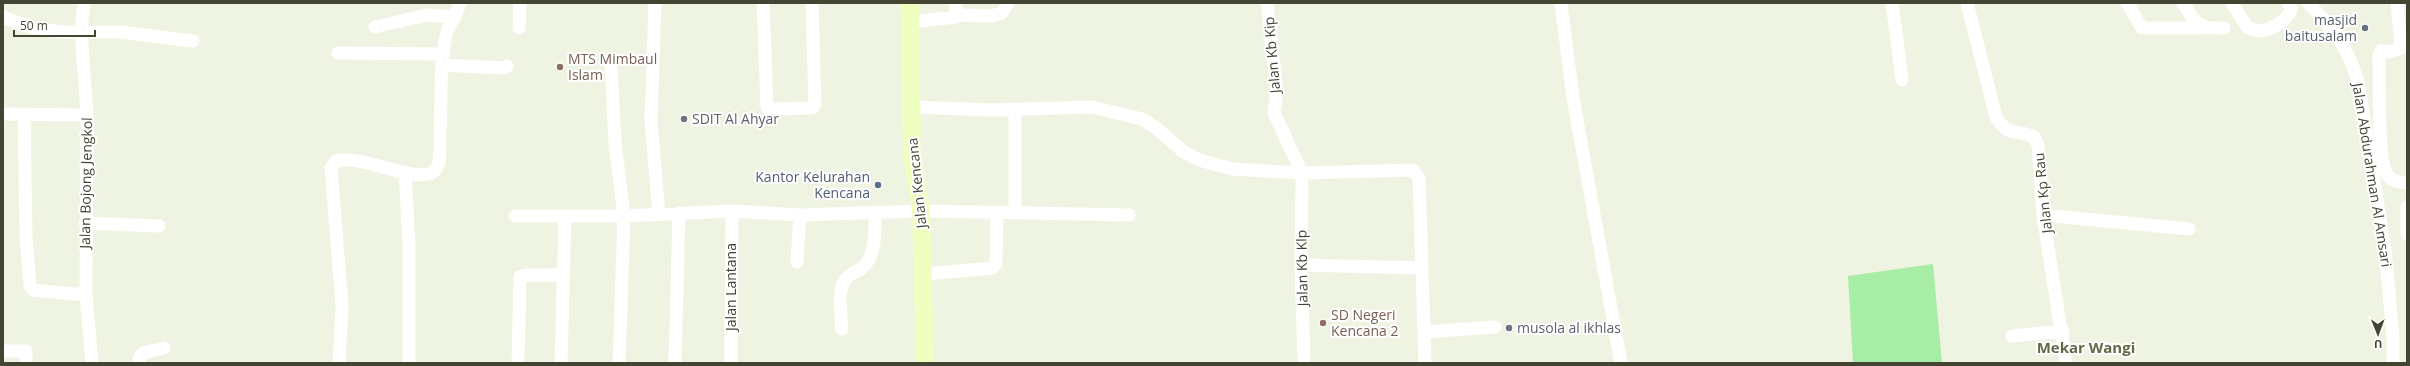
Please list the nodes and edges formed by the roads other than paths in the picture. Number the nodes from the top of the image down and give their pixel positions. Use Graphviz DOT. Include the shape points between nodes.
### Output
graph roads {
  1 [pos="84,3"];
  2 [pos="460,3"];
  3 [pos="520,3"];
  4 [pos="655,3"];
  5 [pos="763,3"];
  6 [pos="812,3"];
  7 [pos="910,3"];
  8 [pos="1008,3"];
  9 [pos="1267,3"];
  10 [pos="1561,3"];
  11 [pos="1892,3"];
  12 [pos="1967,3"];
  13 [pos="2127,3"];
  14 [pos="2183,3"];
  15 [pos="2232,3"];
  16 [pos="2288,3"];
  17 [pos="2308,3"];
  18 [pos="2397,3"];
  19 [pos="957,9"];
  20 [pos="455,17"];
  21 [pos="3,18"];
  22 [pos="912,22"];
  23 [pos="375,27"];
  24 [pos="519,28"];
  25 [pos="2204,28"];
  26 [pos="2224,28"];
  27 [pos="82,31"];
  28 [pos="193,41"];
  29 [pos="2404,48"];
  30 [pos="338,53"];
  31 [pos="443,60"];
  32 [pos="507,66"];
  33 [pos="611,66"];
  34 [pos="1902,80"];
  35 [pos="911,107"];
  36 [pos="1015,110"];
  37 [pos="3,114"];
  38 [pos="24,115"];
  39 [pos="87,115"];
  40 [pos="405,172"];
  41 [pos="1302,173"];
  42 [pos="2407,183"];
  43 [pos="2407,208"];
  44 [pos="732,211"];
  45 [pos="921,211"];
  46 [pos="1015,212"];
  47 [pos="679,213"];
  48 [pos="997,213"];
  49 [pos="659,214"];
  50 [pos="875,214"];
  51 [pos="800,215"];
  52 [pos="1129,215"];
  53 [pos="2044,215"];
  54 [pos="515,216"];
  55 [pos="565,216"];
  56 [pos="624,216"];
  57 [pos="85,223"];
  58 [pos="159,226"];
  59 [pos="2189,229"];
  60 [pos="2407,230"];
  61 [pos="797,262"];
  62 [pos="1300,265"];
  63 [pos="1422,268"];
  64 [pos="924,274"];
  65 [pos="562,275"];
  66 [pos="86,295"];
  67 [pos="1495,327"];
  68 [pos="842,329"];
  69 [pos="2063,331"];
  70 [pos="1424,332"];
  71 [pos="2012,336"];
  72 [pos="164,348"];
  73 [pos="3,351"];
  74 [pos="26,363"];
  75 [pos="92,363"];
  76 [pos="140,363"];
  77 [pos="339,363"];
  78 [pos="409,363"];
  79 [pos="518,363"];
  80 [pos="561,363"];
  81 [pos="619,363"];
  82 [pos="675,363"];
  83 [pos="731,363"];
  84 [pos="926,363"];
  85 [pos="1304,363"];
  86 [pos="1425,363"];
  87 [pos="1621,363"];
  88 [pos="2066,363"];
  89 [pos="2393,363"];
  1 -- 27 [label="street, Jalan Bojong Jengkol"];
  2 -- 20 [label="street"];
  3 -- 24 [label="street"];
  4 -- 49 [label="street" via="651,121"];
  5 -- 6 [label="street" via="767,107 771,109 812,108 815,105"];
  7 -- 22 [label="street, Jalan Kencana"];
  8 -- 19 [label="street" via="1002,13 992,16"];
  9 -- 41 [label="street, Jalan Kb Kip" via="1277,92 1274,113"];
  10 -- 87 [label="street" via="1573,98"];
  11 -- 34 [label="street"];
  12 -- 53 [label="street, Jalan Kp Rau" via="1996,117 2003,127 2015,134 2034,137 2038,145"];
  13 -- 25 [label="street" via="2142,28"];
  14 -- 25 [label="street" via="2195,21"];
  15 -- 16 [label="street" via="2248,28 2261,31 2277,24 2290,14 2291,8"];
  17 -- 89 [label="street, Jalan Abdurahman Al Amsari" via="2341,40 2353,64 2358,82 2386,255 2394,337"];
  18 -- 29 [label="street"];
  19 -- 22 [label="street" via="952,18"];
  20 -- 23 [label="street" via="427,15"];
  20 -- 31 [label="street" via="449,26"];
  21 -- 27 [label="street" via="33,28 61,32"];
  22 -- 35 [label="street, Jalan Kencana"];
  25 -- 26 [label="street"];
  27 -- 28 [label="street" via="119,32"];
  27 -- 39 [label="street, Jalan Bojong Jengkol"];
  29 -- 42 [label="street" via="2389,52 2381,51 2379,56 2382,159 2389,177"];
  30 -- 31 [label="street"];
  31 -- 32 [label="street" via="482,68"];
  31 -- 40 [label="street" via="439,162 435,170 429,174"];
  33 -- 56 [label="street" via="615,142"];
  35 -- 36 [label="street"];
  35 -- 45 [label="street, Jalan Kencana" via="912,156"];
  36 -- 41 [label="street" via="1074,107 1111,110 1142,119 1184,152 1216,166 1247,171"];
  36 -- 46 [label="street"];
  37 -- 38 [label="street"];
  38 -- 39 [label="street"];
  38 -- 66 [label="street" via="26,236 30,286 32,290"];
  39 -- 57 [label="street, Jalan Bojong Jengkol"];
  40 -- 77 [label="street" via="357,161 340,160 333,164 331,176 340,252 342,306"];
  40 -- 78 [label="street" via="409,244"];
  41 -- 62 [label="street, Jalan Kb Klp"];
  41 -- 63 [label="street" via="1406,169 1415,172 1419,178"];
  43 -- 60 [label="street"];
  44 -- 47 [label="street"];
  44 -- 51 [label="street"];
  44 -- 83 [label="street, Jalan Lantana"];
  45 -- 48 [label="street"];
  45 -- 50 [label="street"];
  45 -- 64 [label="street, Jalan Kencana"];
  46 -- 48 [label="street"];
  46 -- 52 [label="street"];
  47 -- 49 [label="street"];
  47 -- 82 [label="street"];
  48 -- 64 [label="street" via="996,263 993,268"];
  49 -- 56 [label="street"];
  50 -- 51 [label="street"];
  50 -- 68 [label="street" via="875,234 869,259 861,269 848,276 843,285"];
  51 -- 61 [label="street"];
  53 -- 59 [label="street"];
  53 -- 69 [label="street, Jalan Kp Rau"];
  54 -- 55 [label="street"];
  55 -- 56 [label="street"];
  55 -- 65 [label="street"];
  56 -- 81 [label="street"];
  57 -- 58 [label="street"];
  57 -- 66 [label="street, Jalan Bojong Jengkol"];
  62 -- 63 [label="street"];
  62 -- 85 [label="street, Jalan Kb Klp"];
  63 -- 70 [label="street"];
  64 -- 84 [label="street, Jalan Kencana"];
  65 -- 79 [label="street" via="520,277"];
  65 -- 80 [label="street"];
  66 -- 75 [label="street, Jalan Bojong Jengkol"];
  67 -- 70 [label="street"];
  69 -- 71 [label="street"];
  69 -- 88 [label="street, Jalan Kp Rau"];
  70 -- 86 [label="street"];
  72 -- 76 [label="street" via="143,353 139,358"];
  73 -- 74 [label="street" via="26,351"];
}
